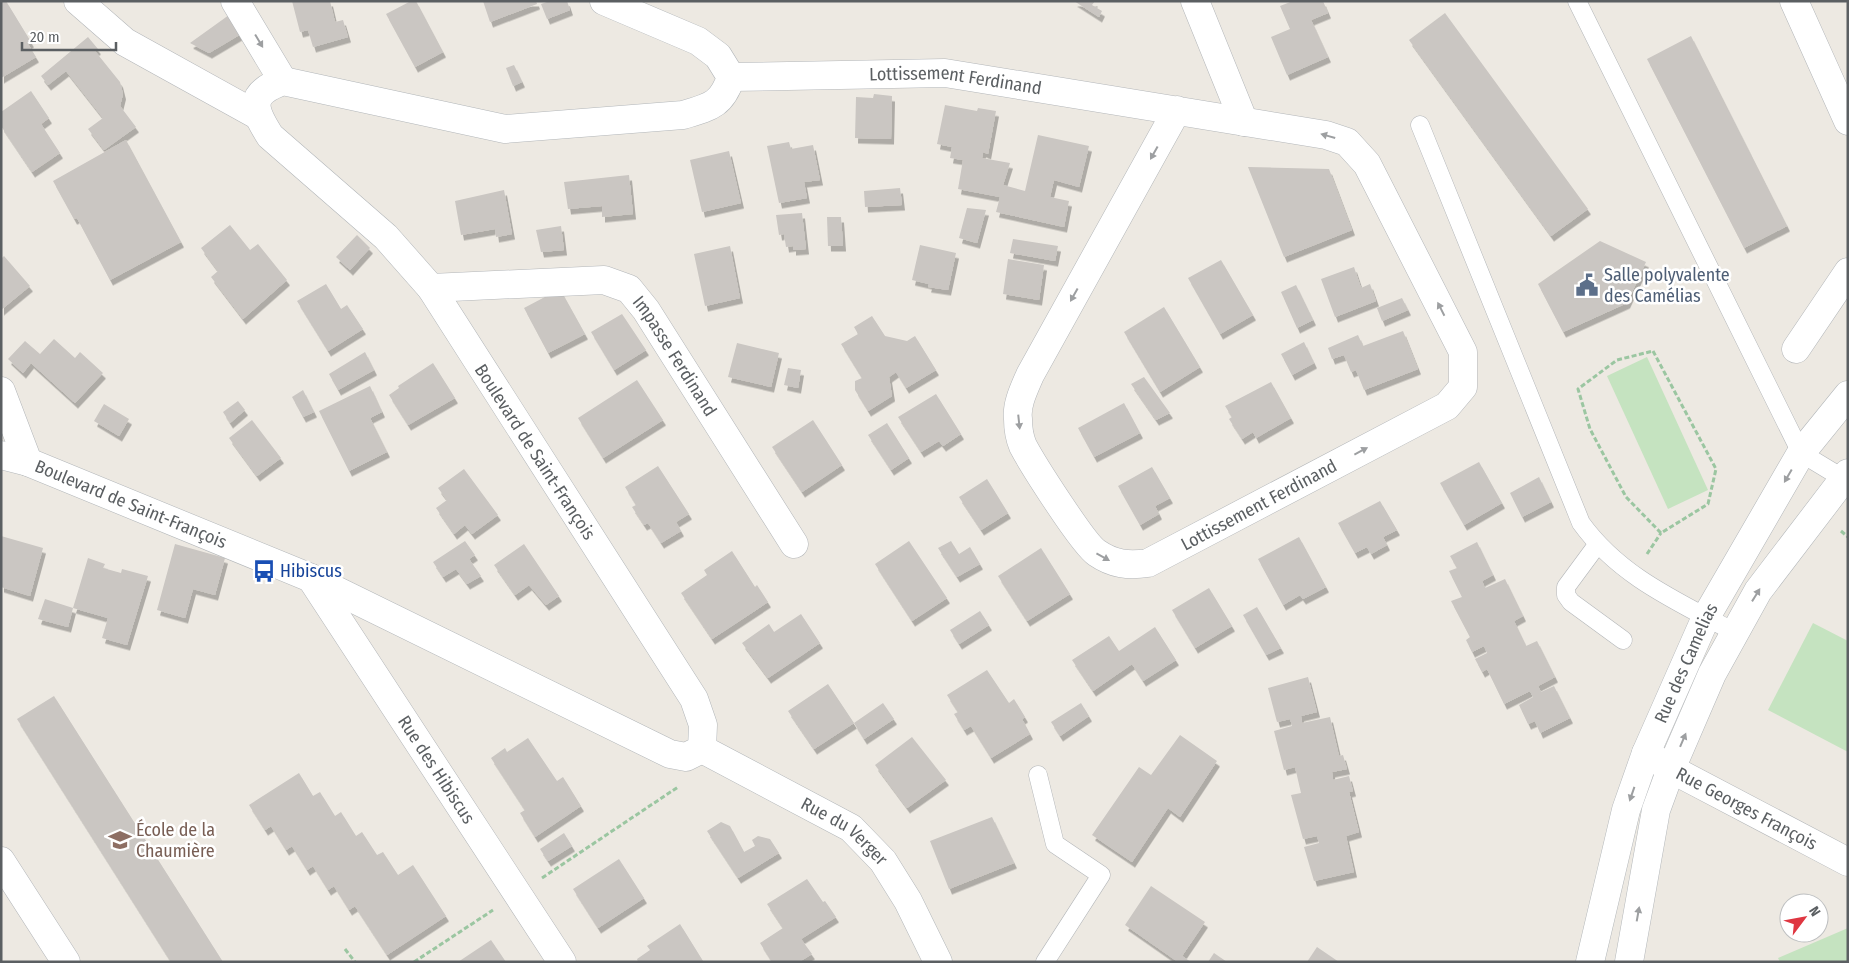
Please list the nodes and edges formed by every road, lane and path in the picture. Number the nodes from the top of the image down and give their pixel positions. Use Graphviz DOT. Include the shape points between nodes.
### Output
graph roads {
  1 [pos="78,1"];
  2 [pos="235,1"];
  3 [pos="604,1"];
  4 [pos="1195,1"];
  5 [pos="1577,1"];
  6 [pos="1794,1"];
  7 [pos="732,77"];
  8 [pos="283,81"];
  9 [pos="1177,110"];
  10 [pos="257,115"];
  11 [pos="1848,121"];
  12 [pos="1244,122"];
  13 [pos="1420,126"];
  14 [pos="1848,272"];
  15 [pos="431,288"];
  16 [pos="1796,349"];
  17 [pos="1617,360"];
  18 [pos="1,391"];
  19 [pos="1848,395"];
  20 [pos="1801,453"];
  21 [pos="1,455"];
  22 [pos="28,462"];
  23 [pos="1846,476"];
  24 [pos="794,544"];
  25 [pos="1597,545"];
  26 [pos="311,578"];
  27 [pos="1706,617"];
  28 [pos="1734,632"];
  29 [pos="1623,640"];
  30 [pos="702,749"];
  31 [pos="1646,753"];
  32 [pos="1671,769"];
  33 [pos="1038,775"];
  34 [pos="1,861"];
  35 [pos="1848,862"];
  36 [pos="519,894"];
  37 [pos="345,949"];
  38 [pos="66,962"];
  39 [pos="355,962"];
  40 [pos="414,962"];
  41 [pos="562,962"];
  42 [pos="938,962"];
  43 [pos="1045,962"];
  44 [pos="1590,962"];
  45 [pos="1629,962"];
  1 -- 10 [label="street" via="125,42"];
  2 -- 8 [label="street, one-way"];
  3 -- 7 [label="street" via="698,41 718,56"];
  4 -- 12 [label="street"];
  5 -- 20 [label="lane"];
  6 -- 11 [label="street"];
  7 -- 8 [label="street" via="726,95 707,108 683,115 505,129"];
  7 -- 9 [label="street, Lottissement Ferdinand" via="945,73"];
  8 -- 10 [label="street" via="268,86 260,95 256,104"];
  9 -- 12 [label="street, Lottissement Ferdinand"];
  9 -- 12 [label="street, Lottissement Ferdinand, one-way" via="1030,376 1021,396 1017,417 1022,444 1081,536 1095,552 1112,562 1148,563 1447,406 1463,387 1463,352 1367,164 1347,142 1326,135"];
  10 -- 15 [label="street, Boulevard de Saint-François" via="270,136 386,237"];
  13 -- 25 [label="lane" via="1581,523"];
  14 -- 16 [label="street"];
  15 -- 24 [label="street, Impasse Ferdinand" via="604,280 629,289 646,310"];
  15 -- 30 [label="street, Boulevard de Saint-François" via="694,699 703,725"];
  17 -- 17 [label="path" via="1653,352 1716,469 1708,504 1661,533 1626,497 1590,429 1578,389"];
  18 -- 22 [label="street"];
  19 -- 20 [label="street, Rue des Camelias"];
  20 -- 23 [label="lane"];
  20 -- 27 [label="street, Rue des Camelias, one-way"];
  21 -- 22 [label="street, Boulevard de Saint-François"];
  22 -- 26 [label="street, Boulevard de Saint-François"];
  28 -- 23 [label="street, Rue des Camelias, one-way" via="1758,591"];
  25 -- 27 [label="lane" via="1632,576"];
  25 -- 29 [label="lane" via="1566,587 1566,595"];
  26 -- 30 [label="street, Boulevard de Saint-François" via="670,754 686,757"];
  26 -- 36 [label="street, Rue des Hibiscus"];
  27 -- 28 [label="lane"];
  27 -- 31 [label="street, Rue des Camelias"];
  32 -- 28 [label="street, Rue des Camelias, one-way"];
  30 -- 36 [label="path" via="687,780"];
  30 -- 42 [label="street, Rue du Verger" via="851,828 883,860 908,901"];
  31 -- 32 [label="street, Rue Georges François"];
  31 -- 44 [label="street, Rue des Camelias, one-way" via="1626,810"];
  32 -- 35 [label="street, Rue Georges François"];
  45 -- 32 [label="street, Rue des Camelias, one-way" via="1656,810"];
  33 -- 43 [label="lane" via="1055,844 1101,875"];
  34 -- 38 [label="street"];
  36 -- 40 [label="path"];
  36 -- 41 [label="street, Rue des Hibiscus"];
  37 -- 39 [label="path"];
}
